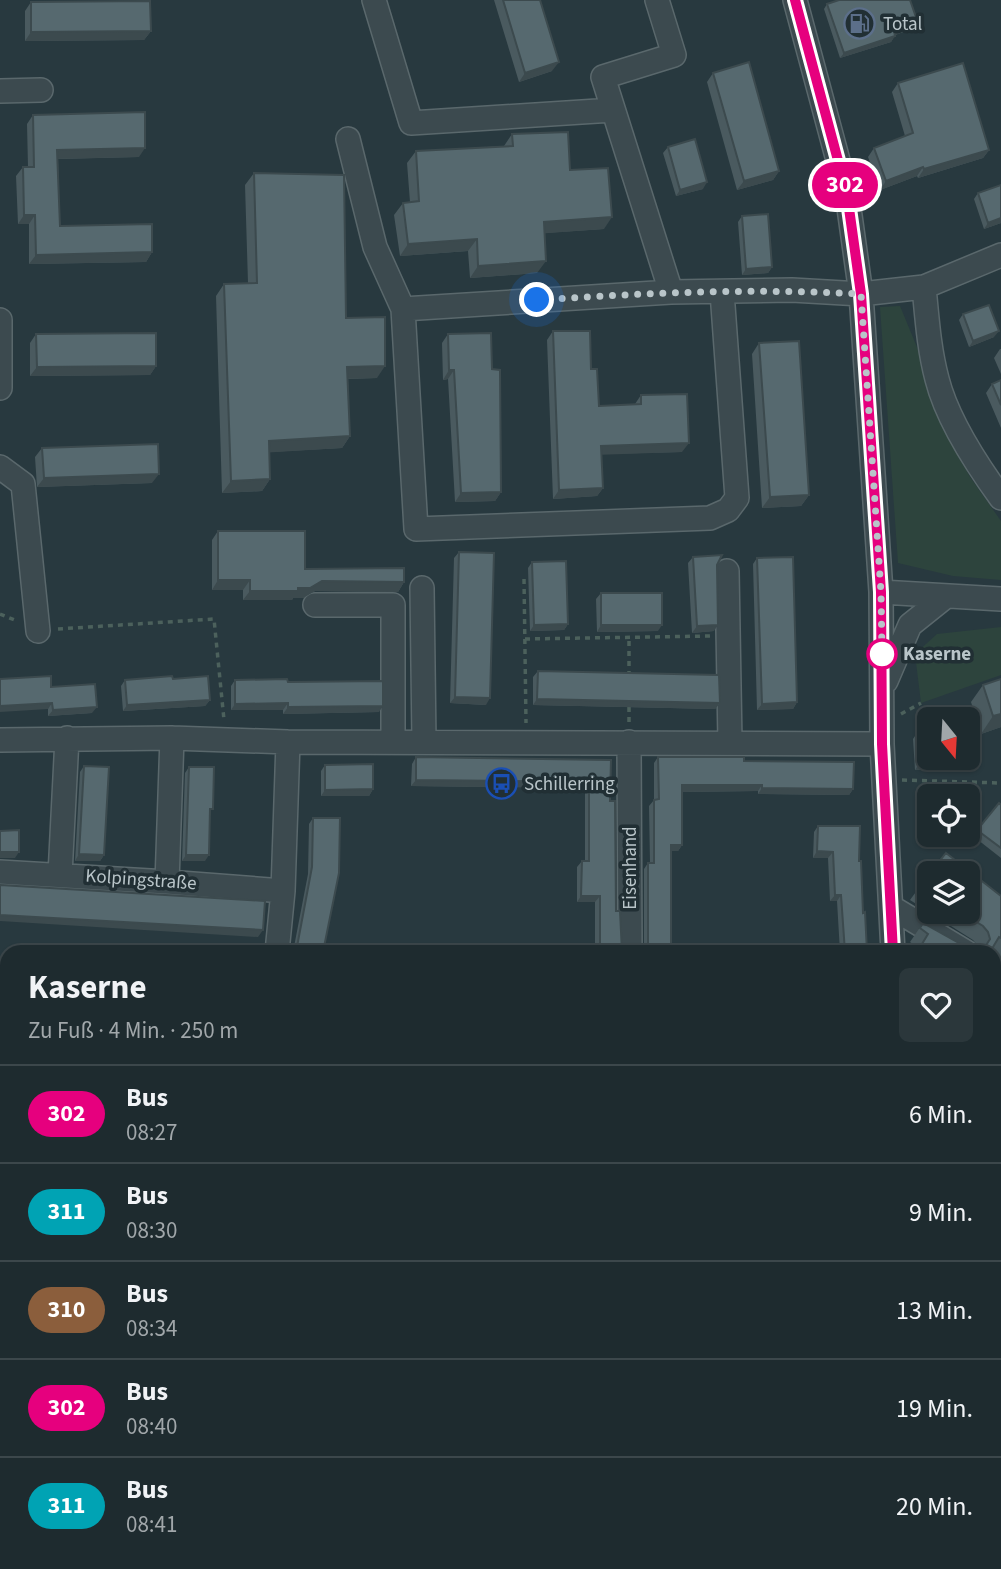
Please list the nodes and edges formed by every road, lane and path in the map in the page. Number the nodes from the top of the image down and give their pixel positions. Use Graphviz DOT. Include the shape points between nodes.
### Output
graph roads {
  1 [pos="374,0"];
  2 [pos="657,0"];
  3 [pos="794,0"];
  4 [pos="41,90"];
  5 [pos="0,91"];
  6 [pos="613,110"];
  7 [pos="348,139"];
  8 [pos="1001,255"];
  9 [pos="924,287"];
  10 [pos="671,292"];
  11 [pos="722,292"];
  12 [pos="861,294"];
  13 [pos="403,310"];
  14 [pos="0,320"];
  15 [pos="1,386"];
  16 [pos="0,467"];
  17 [pos="1001,498"];
  18 [pos="727,571"];
  19 [pos="524,579"];
  20 [pos="422,588"];
  21 [pos="881,592"];
  22 [pos="945,597"];
  23 [pos="1001,599"];
  24 [pos="315,605"];
  25 [pos="38,631"];
  26 [pos="629,636"];
  27 [pos="729,636"];
  28 [pos="526,639"];
  29 [pos="629,676"];
  30 [pos="883,690"];
  31 [pos="629,702"];
  32 [pos="921,703"];
  33 [pos="910,709"];
  34 [pos="67,738"];
  35 [pos="172,738"];
  36 [pos="0,740"];
  37 [pos="226,740"];
  38 [pos="288,742"];
  39 [pos="424,742"];
  40 [pos="524,742"];
  41 [pos="629,742"];
  42 [pos="393,743"];
  43 [pos="730,743"];
  44 [pos="882,744"];
  45 [pos="884,779"];
  46 [pos="1001,783"];
  47 [pos="0,872"];
  48 [pos="60,875"];
  49 [pos="167,882"];
  50 [pos="283,891"];
  51 [pos="891,907"];
  52 [pos="278,945"];
  53 [pos="631,945"];
  54 [pos="893,945"];
  55 [pos="954,945"];
  1 -- 6 [label="street" via="411,123"];
  2 -- 6 [label="street" via="674,55 603,77"];
  3 -- 12 [label="street" via="847,194"];
  4 -- 5 [label="street"];
  6 -- 10 [label="street"];
  7 -- 13 [label="street" via="375,247"];
  8 -- 9 [label="street"];
  9 -- 12 [label="street"];
  9 -- 17 [label="street" via="937,380 957,427"];
  10 -- 11 [label="street"];
  10 -- 13 [label="street"];
  11 -- 12 [label="street"];
  11 -- 13 [label="street" via="737,498 728,510 710,518 416,529"];
  12 -- 21 [label="street"];
  14 -- 15 [label="street"];
  16 -- 25 [label="street" via="23,484"];
  18 -- 27 [label="street"];
  19 -- 28 [label="path"];
  20 -- 39 [label="street"];
  21 -- 22 [label="street"];
  21 -- 30 [label="street"];
  22 -- 23 [label="street"];
  22 -- 30 [label="street" via="909,625"];
  24 -- 42 [label="street" via="393,605"];
  25 -- 37 [label="path" via="214,619"];
  26 -- 27 [label="path"];
  26 -- 28 [label="path"];
  26 -- 29 [label="path"];
  27 -- 43 [label="street"];
  28 -- 40 [label="path"];
  30 -- 44 [label="street"];
  31 -- 41 [label="path"];
  32 -- 33 [label="path"];
  34 -- 35 [label="street"];
  34 -- 36 [label="street"];
  34 -- 48 [label="street"];
  35 -- 37 [label="street"];
  35 -- 49 [label="street"];
  37 -- 38 [label="street"];
  38 -- 42 [label="street"];
  38 -- 50 [label="street"];
  39 -- 40 [label="street"];
  39 -- 42 [label="street"];
  40 -- 41 [label="street"];
  41 -- 43 [label="street"];
  41 -- 53 [label="street, Eisenhand"];
  43 -- 44 [label="street"];
  44 -- 45 [label="street"];
  45 -- 46 [label="path"];
  45 -- 51 [label="street"];
  47 -- 48 [label="street, Kolpingstraße"];
  48 -- 49 [label="street, Kolpingstraße"];
  49 -- 50 [label="street, Kolpingstraße"];
  50 -- 52 [label="street"];
  51 -- 54 [label="street"];
  51 -- 55 [label="street"];
}
